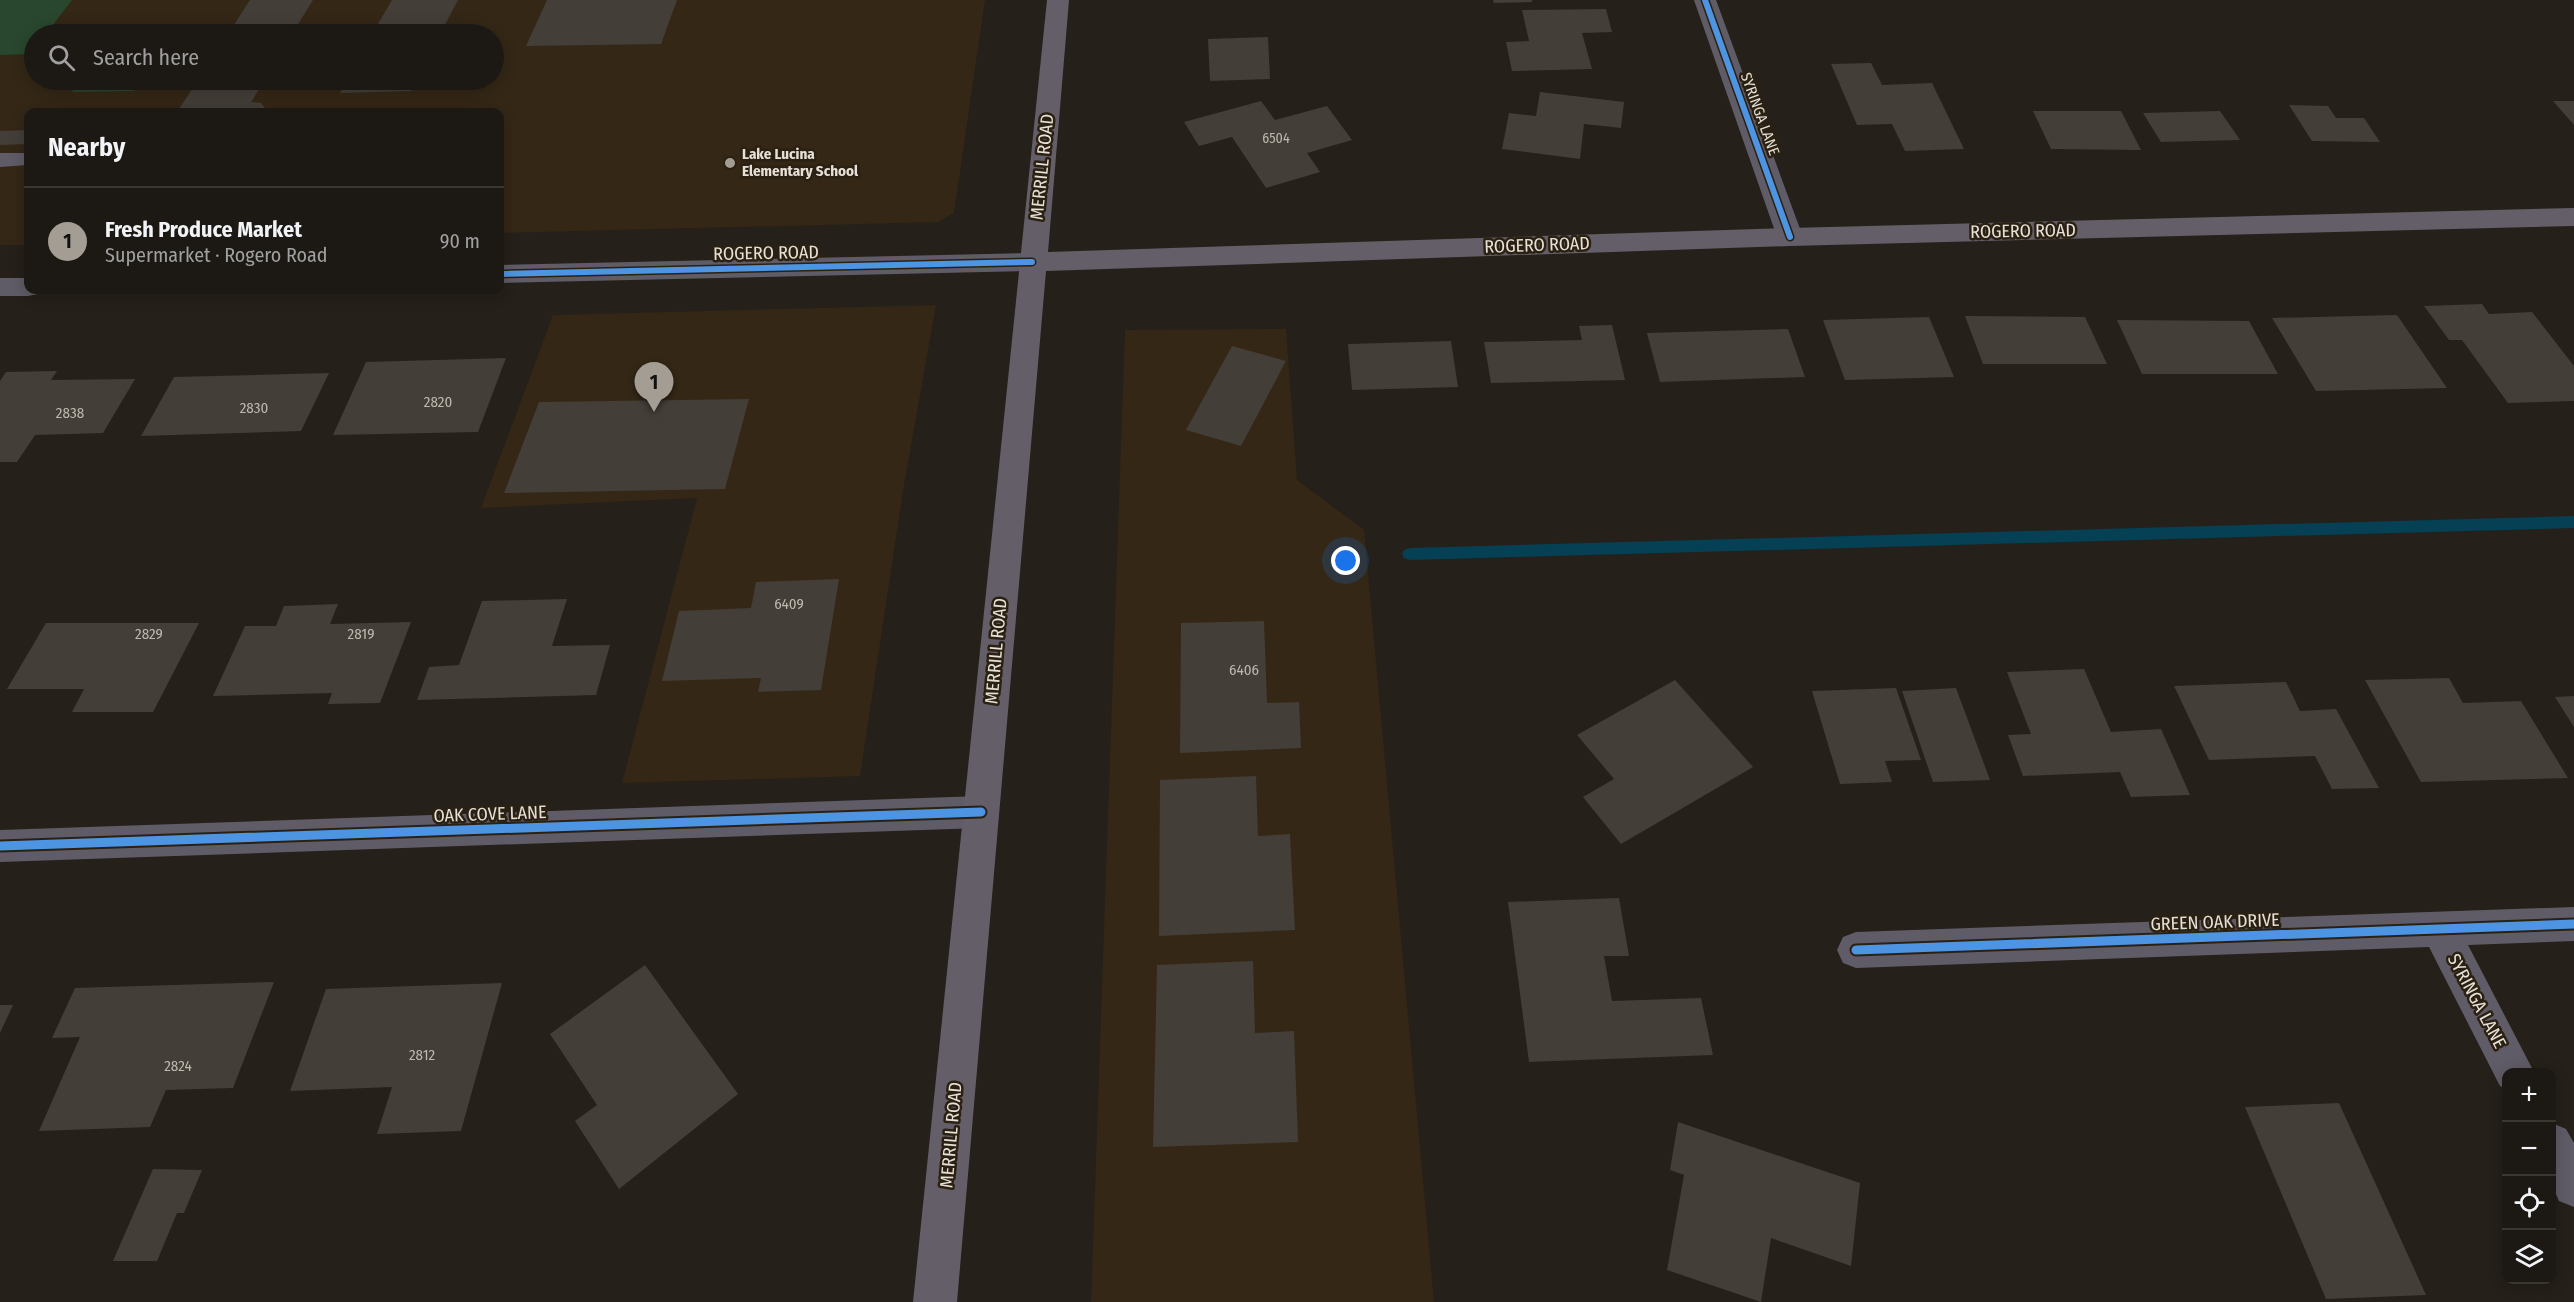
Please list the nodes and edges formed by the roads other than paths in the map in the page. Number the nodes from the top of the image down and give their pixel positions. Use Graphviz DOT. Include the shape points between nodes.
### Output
graph roads {
  1 [pos="1058,0"];
  2 [pos="1705,0"];
  3 [pos="24,159"];
  4 [pos="0,160"];
  5 [pos="2574,217"];
  6 [pos="1790,237"];
  7 [pos="1032,261"];
  8 [pos="504,274"];
  9 [pos="0,287"];
  10 [pos="24,287"];
  11 [pos="981,812"];
  12 [pos="0,846"];
  13 [pos="2574,924"];
  14 [pos="2439,929"];
  15 [pos="1856,950"];
  16 [pos="2512,1068"];
  17 [pos="2556,1151"];
  18 [pos="2574,1186"];
  19 [pos="935,1302"];
  1 -- 7 [label="main road, MERRILL ROAD"];
  2 -- 6 [label="street, SYRINGA LANE"];
  3 -- 4 [label="lane"];
  5 -- 6 [label="main road, ROGERO ROAD"];
  6 -- 7 [label="main road, ROGERO ROAD"];
  7 -- 8 [label="street, ROGERO ROAD"];
  7 -- 11 [label="main road, MERRILL ROAD"];
  9 -- 10 [label="street"];
  11 -- 12 [label="street, OAK COVE LANE"];
  11 -- 19 [label="main road, MERRILL ROAD"];
  13 -- 14 [label="street, GREEN OAK DRIVE"];
  14 -- 15 [label="street, GREEN OAK DRIVE"];
  14 -- 16 [label="street, SYRINGA LANE"];
  17 -- 18 [label="street"];
}
